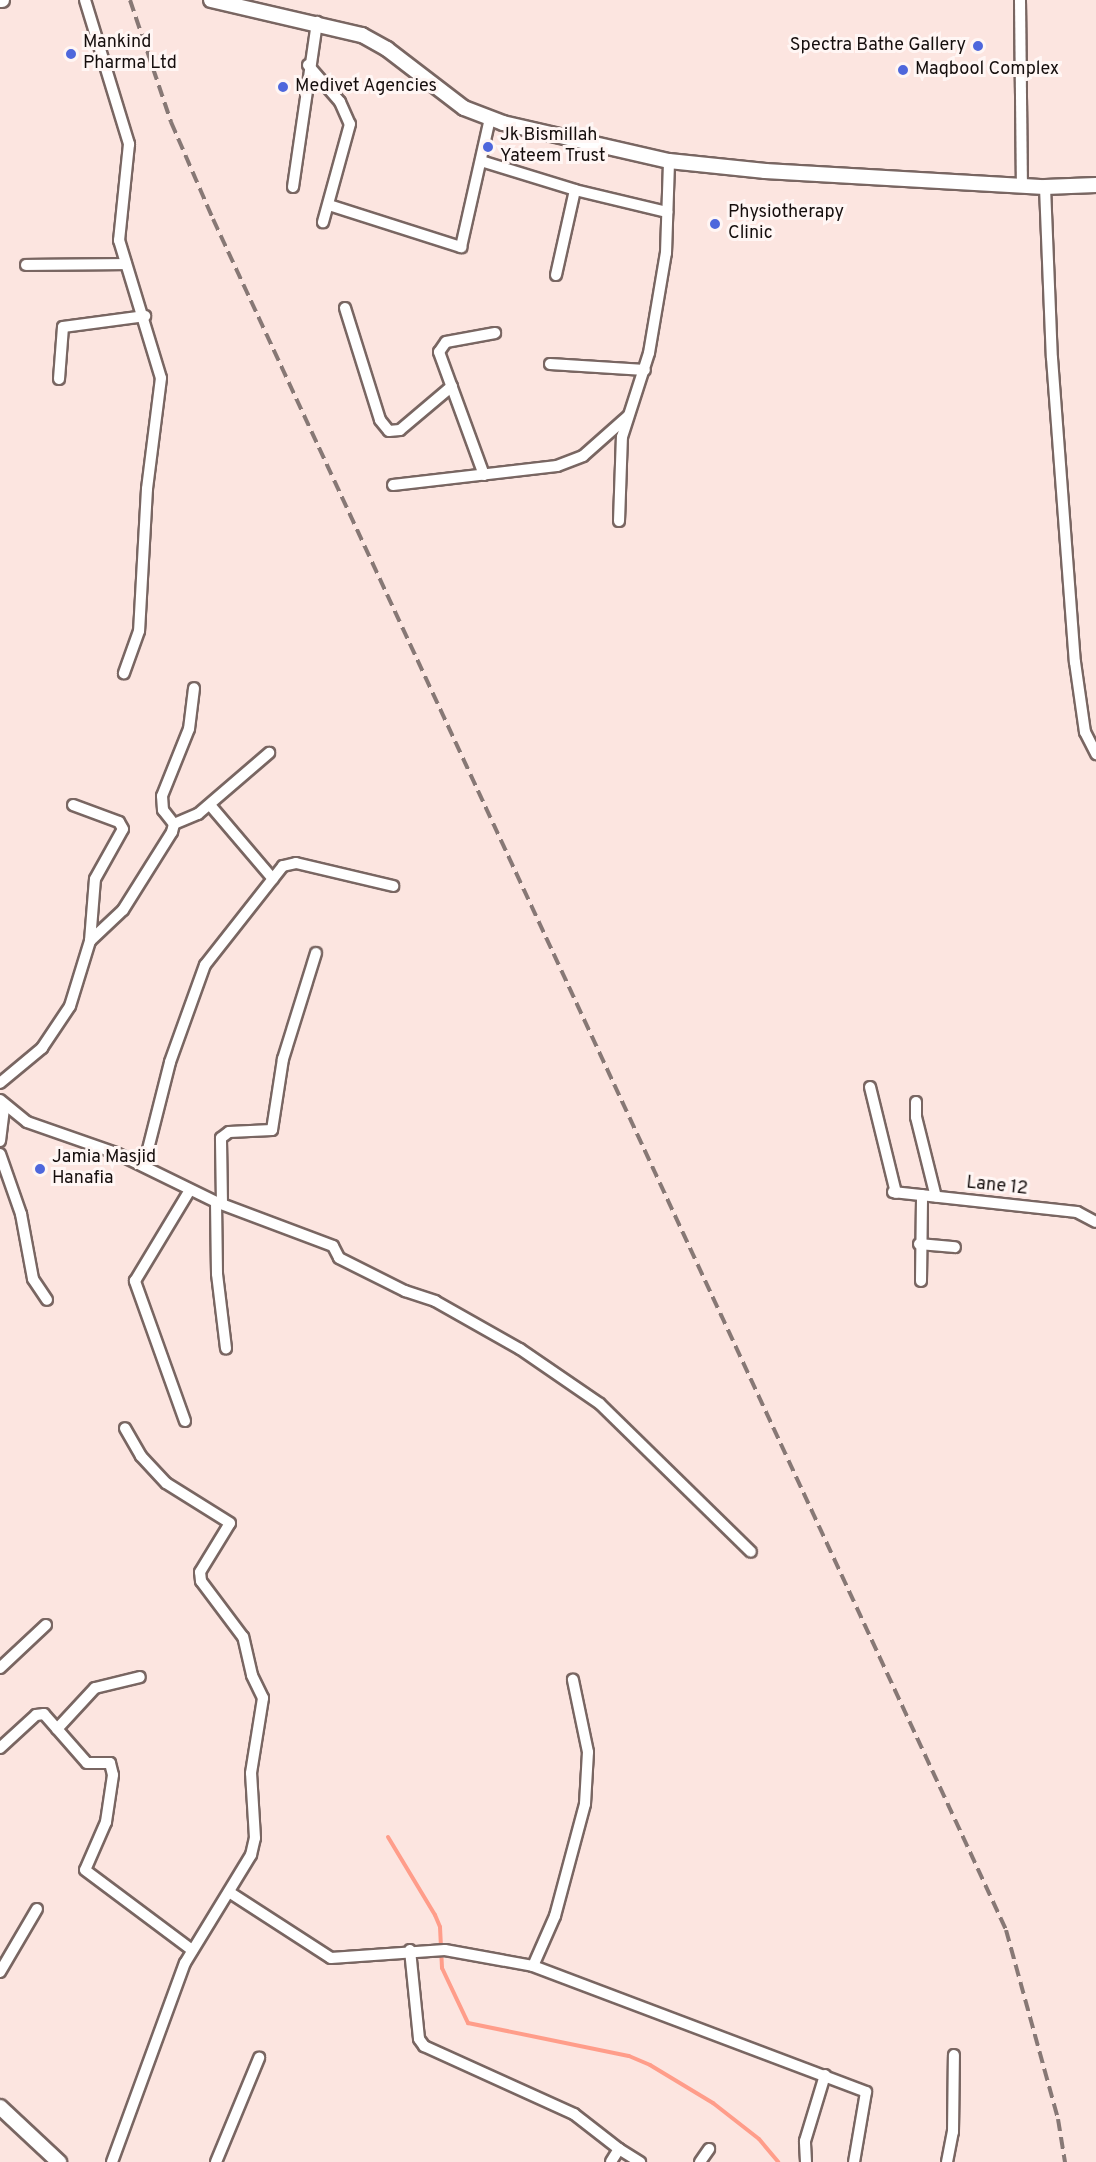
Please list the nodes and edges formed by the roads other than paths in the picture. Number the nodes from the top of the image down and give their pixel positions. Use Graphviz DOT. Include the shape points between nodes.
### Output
graph roads {
  1 [pos="85,0"];
  2 [pos="211,0"];
  3 [pos="1020,0"];
  4 [pos="317,22"];
  5 [pos="308,65"];
  6 [pos="490,118"];
  7 [pos="481,161"];
  8 [pos="669,161"];
  9 [pos="1022,185"];
  10 [pos="1096,185"];
  11 [pos="293,187"];
  12 [pos="1045,187"];
  13 [pos="575,190"];
  14 [pos="329,205"];
  15 [pos="667,212"];
  16 [pos="323,222"];
  17 [pos="126,264"];
  18 [pos="27,265"];
  19 [pos="556,275"];
  20 [pos="345,308"];
  21 [pos="145,316"];
  22 [pos="495,333"];
  23 [pos="550,364"];
  24 [pos="645,370"];
  25 [pos="59,379"];
  26 [pos="452,386"];
  27 [pos="628,416"];
  28 [pos="484,475"];
  29 [pos="393,485"];
  30 [pos="619,521"];
  31 [pos="124,674"];
  32 [pos="194,688"];
  33 [pos="269,753"];
  34 [pos="1096,754"];
  35 [pos="72,805"];
  36 [pos="210,805"];
  37 [pos="174,824"];
  38 [pos="273,879"];
  39 [pos="393,886"];
  40 [pos="90,941"];
  41 [pos="316,953"];
  42 [pos="0,1083"];
  43 [pos="870,1087"];
  44 [pos="916,1102"];
  45 [pos="2,1103"];
  46 [pos="0,1141"];
  47 [pos="0,1154"];
  48 [pos="144,1165"];
  49 [pos="190,1190"];
  50 [pos="922,1195"];
  51 [pos="936,1197"];
  52 [pos="219,1203"];
  53 [pos="1096,1222"];
  54 [pos="920,1244"];
  55 [pos="955,1246"];
  56 [pos="921,1281"];
  57 [pos="47,1300"];
  58 [pos="226,1348"];
  59 [pos="185,1421"];
  60 [pos="124,1428"];
  61 [pos="751,1552"];
  62 [pos="46,1625"];
  63 [pos="0,1668"];
  64 [pos="140,1677"];
  65 [pos="573,1680"];
  66 [pos="57,1729"];
  67 [pos="0,1748"];
  68 [pos="229,1892"];
  69 [pos="37,1909"];
  70 [pos="192,1950"];
  71 [pos="410,1950"];
  72 [pos="532,1966"];
  73 [pos="0,1972"];
  74 [pos="954,2055"];
  75 [pos="259,2058"];
  76 [pos="825,2075"];
  77 [pos="0,2107"];
  78 [pos="709,2149"];
  79 [pos="619,2150"];
  80 [pos="59,2162"];
  81 [pos="112,2162"];
  82 [pos="216,2162"];
  83 [pos="611,2162"];
  84 [pos="640,2162"];
  85 [pos="700,2162"];
  86 [pos="806,2162"];
  87 [pos="854,2162"];
  88 [pos="947,2162"];
  1 -- 17 [label="street" via="129,144 119,220 119,240"];
  2 -- 4 [label="main road"];
  3 -- 9 [label="street"];
  4 -- 5 [label="street"];
  4 -- 6 [label="main road" via="362,35 387,49 464,108"];
  5 -- 11 [label="street"];
  5 -- 14 [label="street" via="340,102 350,124"];
  6 -- 7 [label="street"];
  6 -- 8 [label="main road"];
  7 -- 13 [label="street"];
  7 -- 14 [label="street" via="461,247"];
  8 -- 9 [label="main road" via="765,171"];
  8 -- 15 [label="street"];
  9 -- 12 [label="main road"];
  10 -- 12 [label="main road"];
  12 -- 34 [label="street" via="1052,358 1074,662 1085,732"];
  13 -- 15 [label="street"];
  13 -- 19 [label="street"];
  14 -- 16 [label="street"];
  15 -- 24 [label="street" via="666,253"];
  17 -- 18 [label="street"];
  17 -- 21 [label="street"];
  20 -- 26 [label="street" via="380,420 389,431 400,430"];
  21 -- 25 [label="street" via="63,327"];
  21 -- 31 [label="street" via="161,378 147,489 139,631"];
  22 -- 26 [label="street" via="442,345 439,352"];
  23 -- 24 [label="street"];
  24 -- 27 [label="street"];
  26 -- 28 [label="street"];
  27 -- 28 [label="street" via="582,456 568,463"];
  27 -- 30 [label="street" via="622,437"];
  28 -- 29 [label="street"];
  32 -- 37 [label="street" via="189,729 162,796 163,810"];
  33 -- 36 [label="street"];
  35 -- 40 [label="street" via="122,825 95,879"];
  36 -- 37 [label="street" via="194,818"];
  36 -- 38 [label="street"];
  37 -- 40 [label="street" via="123,910"];
  38 -- 39 [label="street" via="287,863 296,863"];
  38 -- 48 [label="street" via="205,965 170,1062"];
  40 -- 42 [label="street" via="65,1018 42,1048"];
  41 -- 52 [label="street" via="283,1059 272,1130 229,1132 221,1138"];
  43 -- 50 [label="street, Lane 12" via="895,1192"];
  44 -- 51 [label="street" via="916,1117"];
  45 -- 46 [label="street"];
  45 -- 48 [label="street" via="38,1127 100,1146"];
  47 -- 57 [label="street" via="21,1214 33,1279"];
  48 -- 49 [label="street"];
  49 -- 52 [label="street"];
  49 -- 59 [label="street" via="135,1281"];
  50 -- 51 [label="street, Lane 12"];
  50 -- 54 [label="street"];
  51 -- 53 [label="street, Lane 12" via="1077,1212"];
  52 -- 58 [label="street" via="217,1274"];
  52 -- 61 [label="street" via="333,1246 339,1258 405,1292 435,1301 520,1349 600,1404"];
  54 -- 55 [label="street"];
  54 -- 56 [label="street"];
  60 -- 68 [label="street" via="141,1456 166,1483 230,1523 200,1572 201,1581 243,1637 252,1675 263,1698 251,1773 255,1838 251,1855"];
  62 -- 63 [label="street"];
  64 -- 66 [label="street" via="95,1688"];
  65 -- 72 [label="street" via="588,1752 585,1804 555,1916"];
  66 -- 67 [label="street" via="47,1716 39,1713"];
  66 -- 70 [label="street" via="87,1763 110,1763 113,1775 106,1822 85,1870"];
  68 -- 70 [label="street"];
  68 -- 71 [label="street" via="332,1958"];
  69 -- 73 [label="street"];
  70 -- 81 [label="street"];
  71 -- 72 [label="street" via="446,1950"];
  71 -- 79 [label="street" via="419,2038 424,2046 574,2114"];
  72 -- 76 [label="street"];
  74 -- 88 [label="street" via="953,2132"];
  75 -- 82 [label="street"];
  76 -- 86 [label="street" via="805,2142"];
  76 -- 87 [label="street" via="866,2092"];
  77 -- 80 [label="main road"];
  78 -- 85 [label="street"];
  79 -- 83 [label="street"];
  79 -- 84 [label="street"];
}
